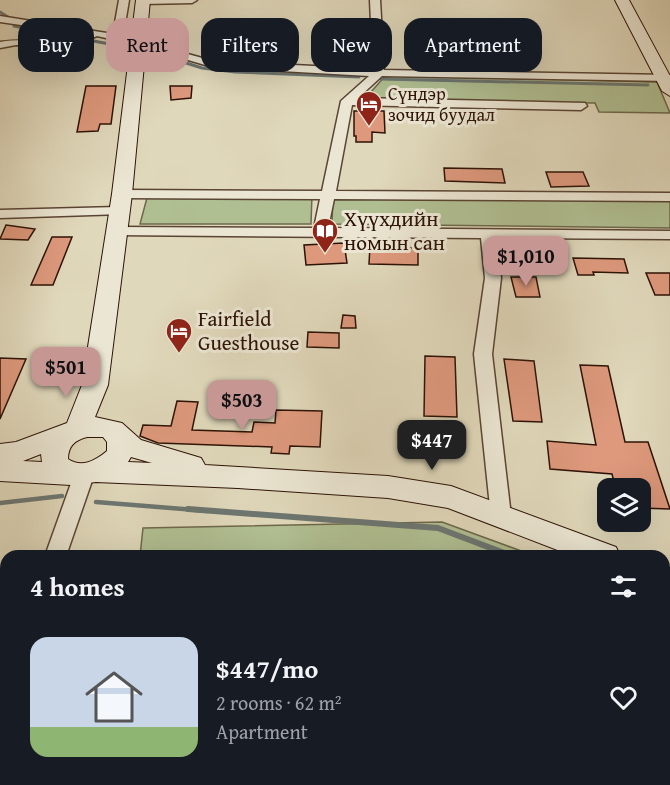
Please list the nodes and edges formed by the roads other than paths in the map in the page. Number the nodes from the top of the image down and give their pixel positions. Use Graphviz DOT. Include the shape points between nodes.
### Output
graph roads {
  1 [pos="137,0"];
  2 [pos="192,0"];
  3 [pos="375,0"];
  4 [pos="622,0"];
  5 [pos="128,18"];
  6 [pos="138,18"];
  7 [pos="0,19"];
  8 [pos="96,33"];
  9 [pos="106,35"];
  10 [pos="0,45"];
  11 [pos="189,57"];
  12 [pos="135,72"];
  13 [pos="379,73"];
  14 [pos="668,83"];
  15 [pos="347,101"];
  16 [pos="581,106"];
  17 [pos="327,194"];
  18 [pos="670,197"];
  19 [pos="120,202"];
  20 [pos="0,214"];
  21 [pos="115,231"];
  22 [pos="320,233"];
  23 [pos="488,235"];
  24 [pos="670,235"];
  25 [pos="95,385"];
  26 [pos="72,431"];
  27 [pos="117,434"];
  28 [pos="0,454"];
  29 [pos="0,470"];
  30 [pos="84,474"];
  31 [pos="238,477"];
  32 [pos="501,516"];
  33 [pos="57,550"];
  34 [pos="589,550"];
  1 -- 2 [label="street"];
  1 -- 5 [label="street"];
  1 -- 6 [label="street"];
  3 -- 13 [label="street"];
  4 -- 14 [label="street"];
  7 -- 8 [label="street"];
  8 -- 9 [label="street"];
  8 -- 10 [label="street" via="71,44"];
  11 -- 13 [label="street" via="212,64"];
  12 -- 19 [label="street"];
  13 -- 14 [label="street"];
  13 -- 15 [label="street"];
  15 -- 16 [label="street"];
  15 -- 17 [label="street"];
  17 -- 18 [label="street"];
  17 -- 19 [label="street"];
  17 -- 22 [label="street"];
  19 -- 20 [label="street"];
  19 -- 21 [label="street"];
  21 -- 22 [label="street"];
  21 -- 25 [label="street"];
  22 -- 23 [label="street"];
  23 -- 24 [label="street"];
  23 -- 32 [label="street" via="494,278 483,354"];
  25 -- 26 [label="street"];
  25 -- 27 [label="street"];
  26 -- 27 [label="street" via="103,426"];
  26 -- 28 [label="street" via="17,452"];
  26 -- 30 [label="street" via="57,442 54,462 60,469"];
  27 -- 30 [label="street" via="121,447 118,457 110,466"];
  27 -- 31 [label="street" via="132,447"];
  29 -- 30 [label="street"];
  30 -- 31 [label="street"];
  30 -- 33 [label="street"];
  31 -- 32 [label="street" via="388,487 451,497"];
  32 -- 34 [label="street"];
}
